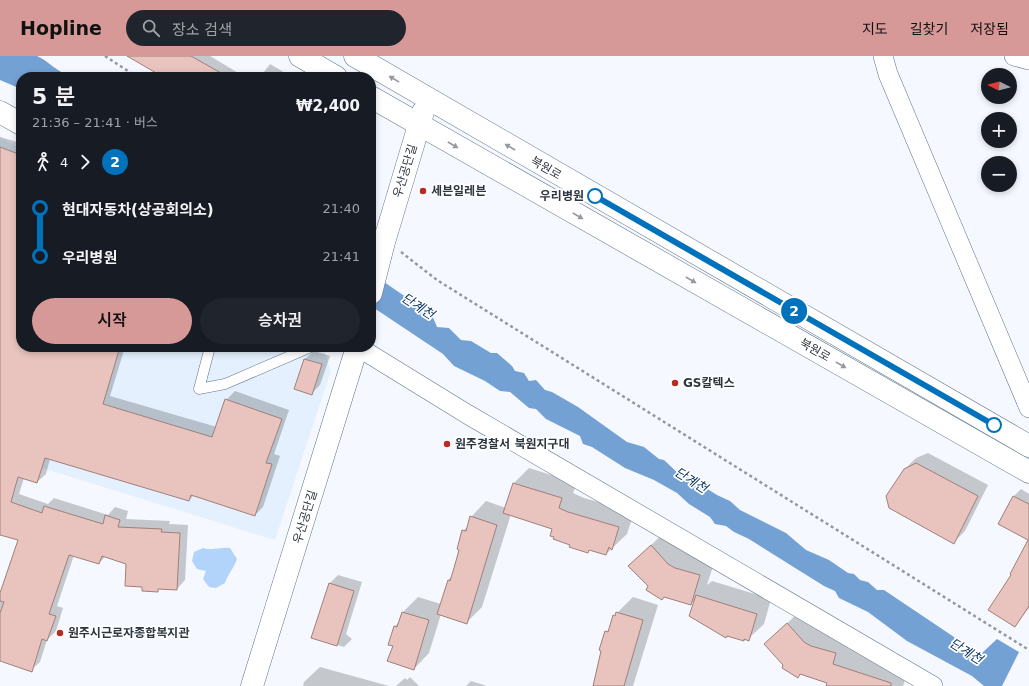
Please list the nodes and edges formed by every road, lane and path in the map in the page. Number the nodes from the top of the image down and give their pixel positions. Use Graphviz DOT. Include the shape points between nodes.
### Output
graph roads {
  1 [pos="105,56"];
  2 [pos="300,56"];
  3 [pos="355,56"];
  4 [pos="882,56"];
  5 [pos="129,72"];
  6 [pos="327,72"];
  7 [pos="376,100"];
  8 [pos="427,100"];
  9 [pos="0,112"];
  10 [pos="16,121"];
  11 [pos="419,125"];
  12 [pos="385,241"];
  13 [pos="376,274"];
  14 [pos="209,352"];
  15 [pos="299,352"];
  16 [pos="355,352"];
  17 [pos="365,352"];
  18 [pos="1029,408"];
  19 [pos="1029,446"];
  20 [pos="1029,472"];
  21 [pos="1029,650"];
  22 [pos="252,686"];
  23 [pos="932,686"];
  1 -- 5 [label="path"];
  2 -- 6 [label="street"];
  8 -- 3 [label="street, 북원로, one-way"];
  4 -- 18 [label="street"];
  7 -- 11 [label="street, 북원로"];
  8 -- 11 [label="street, 우산공단길"];
  19 -- 8 [label="street, 북원로, one-way"];
  9 -- 10 [label="street"];
  11 -- 12 [label="street, 우산공단길"];
  11 -- 20 [label="street, 북원로, one-way"];
  12 -- 13 [label="street, 우산공단길"];
  12 -- 21 [label="path" via="437,280"];
  14 -- 15 [label="lane" via="199,389 225,384"];
  16 -- 22 [label="street, 우산공단길"];
  17 -- 23 [label="street"];
}
